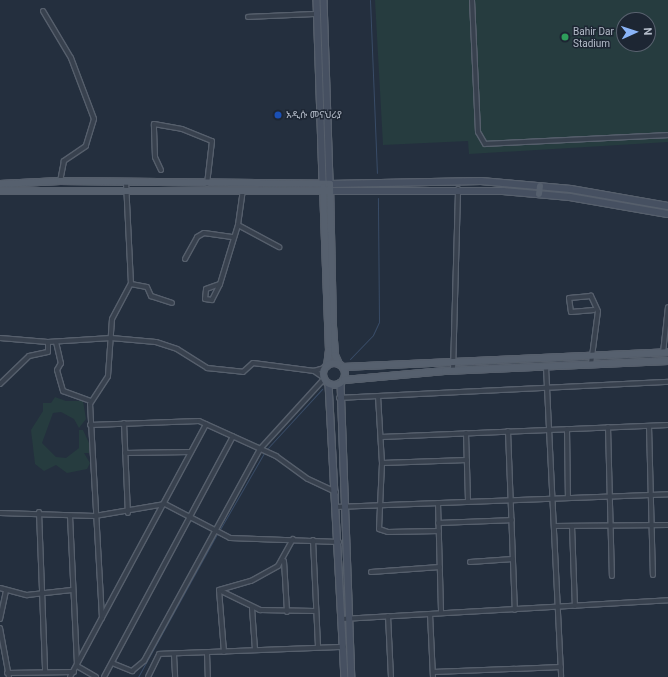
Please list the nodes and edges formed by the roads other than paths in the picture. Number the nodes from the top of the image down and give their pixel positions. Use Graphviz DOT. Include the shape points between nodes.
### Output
graph roads {
  1 [pos="317,0"];
  2 [pos="324,0"];
  3 [pos="472,0"];
  4 [pos="43,11"];
  5 [pos="318,14"];
  6 [pos="248,17"];
  7 [pos="668,135"];
  8 [pos="161,170"];
  9 [pos="60,181"];
  10 [pos="126,182"];
  11 [pos="0,184"];
  12 [pos="207,184"];
  13 [pos="327,184"];
  14 [pos="540,186"];
  15 [pos="458,189"];
  16 [pos="126,190"];
  17 [pos="0,191"];
  18 [pos="243,191"];
  19 [pos="327,191"];
  20 [pos="539,194"];
  21 [pos="668,206"];
  22 [pos="668,214"];
  23 [pos="238,225"];
  24 [pos="234,237"];
  25 [pos="279,247"];
  26 [pos="185,259"];
  27 [pos="131,284"];
  28 [pos="220,284"];
  29 [pos="172,303"];
  30 [pos="668,307"];
  31 [pos="594,310"];
  32 [pos="0,338"];
  33 [pos="111,338"];
  34 [pos="48,342"];
  35 [pos="56,342"];
  36 [pos="665,352"];
  37 [pos="640,354"];
  38 [pos="591,356"];
  39 [pos="668,361"];
  40 [pos="453,362"];
  41 [pos="641,362"];
  42 [pos="591,364"];
  43 [pos="341,366"];
  44 [pos="325,367"];
  45 [pos="546,367"];
  46 [pos="314,371"];
  47 [pos="453,371"];
  48 [pos="323,378"];
  49 [pos="342,382"];
  50 [pos="668,382"];
  51 [pos="0,384"];
  52 [pos="329,384"];
  53 [pos="548,389"];
  54 [pos="378,396"];
  55 [pos="339,398"];
  56 [pos="90,401"];
  57 [pos="124,423"];
  58 [pos="206,424"];
  59 [pos="90,425"];
  60 [pos="668,425"];
  61 [pos="649,426"];
  62 [pos="608,427"];
  63 [pos="567,429"];
  64 [pos="549,430"];
  65 [pos="508,432"];
  66 [pos="466,433"];
  67 [pos="233,436"];
  68 [pos="381,437"];
  69 [pos="260,449"];
  70 [pos="190,452"];
  71 [pos="126,453"];
  72 [pos="467,460"];
  73 [pos="382,463"];
  74 [pos="336,492"];
  75 [pos="668,494"];
  76 [pos="651,495"];
  77 [pos="610,496"];
  78 [pos="568,498"];
  79 [pos="552,499"];
  80 [pos="511,500"];
  81 [pos="468,502"];
  82 [pos="438,503"];
  83 [pos="164,504"];
  84 [pos="380,505"];
  85 [pos="344,506"];
  86 [pos="337,507"];
  87 [pos="40,512"];
  88 [pos="0,513"];
  89 [pos="128,513"];
  90 [pos="70,516"];
  91 [pos="95,516"];
  92 [pos="190,516"];
  93 [pos="512,520"];
  94 [pos="438,523"];
  95 [pos="609,524"];
  96 [pos="651,524"];
  97 [pos="668,525"];
  98 [pos="554,526"];
  99 [pos="572,526"];
  100 [pos="438,531"];
  101 [pos="216,532"];
  102 [pos="293,539"];
  103 [pos="313,540"];
  104 [pos="339,542"];
  105 [pos="513,559"];
  106 [pos="284,561"];
  107 [pos="346,561"];
  108 [pos="340,562"];
  109 [pos="470,562"];
  110 [pos="440,567"];
  111 [pos="370,572"];
  112 [pos="654,574"];
  113 [pos="612,576"];
  114 [pos="0,588"];
  115 [pos="72,590"];
  116 [pos="220,590"];
  117 [pos="6,591"];
  118 [pos="42,593"];
  119 [pos="668,600"];
  120 [pos="575,606"];
  121 [pos="558,607"];
  122 [pos="252,608"];
  123 [pos="515,610"];
  124 [pos="315,611"];
  125 [pos="287,612"];
  126 [pos="442,613"];
  127 [pos="430,614"];
  128 [pos="388,616"];
  129 [pos="102,618"];
  130 [pos="349,618"];
  131 [pos="0,619"];
  132 [pos="342,619"];
  133 [pos="0,628"];
  134 [pos="318,647"];
  135 [pos="344,647"];
  136 [pos="255,650"];
  137 [pos="224,652"];
  138 [pos="207,653"];
  139 [pos="158,654"];
  140 [pos="174,654"];
  141 [pos="148,655"];
  142 [pos="112,662"];
  143 [pos="77,666"];
  144 [pos="561,667"];
  145 [pos="46,671"];
  146 [pos="74,672"];
  147 [pos="8,675"];
  148 [pos="433,675"];
  149 [pos="70,677"];
  150 [pos="96,677"];
  151 [pos="104,677"];
  152 [pos="148,677"];
  153 [pos="175,677"];
  154 [pos="208,677"];
  155 [pos="345,677"];
  156 [pos="352,677"];
  157 [pos="391,677"];
  158 [pos="561,677"];
  1 -- 5 [label="main road"];
  2 -- 13 [label="main road"];
  3 -- 7 [label="street" via="478,132 485,144"];
  4 -- 9 [label="street" via="71,58 94,119 86,146 64,161"];
  5 -- 6 [label="street"];
  5 -- 13 [label="main road"];
  8 -- 12 [label="street" via="155,157 154,124 182,129 212,141"];
  9 -- 10 [label="main road"];
  9 -- 11 [label="main road"];
  10 -- 12 [label="main road"];
  10 -- 16 [label="street"];
  12 -- 13 [label="main road"];
  13 -- 14 [label="main road" via="459,181"];
  13 -- 19 [label="main road"];
  14 -- 20 [label="main road"];
  14 -- 21 [label="main road"];
  15 -- 19 [label="main road"];
  15 -- 20 [label="main road"];
  15 -- 40 [label="street"];
  16 -- 17 [label="main road"];
  16 -- 18 [label="main road"];
  16 -- 27 [label="street"];
  18 -- 19 [label="main road"];
  18 -- 23 [label="street"];
  19 -- 43 [label="main road" via="335,355"];
  19 -- 44 [label="main road" via="329,350"];
  20 -- 22 [label="main road"];
  23 -- 24 [label="street"];
  23 -- 25 [label="street"];
  24 -- 26 [label="street" via="204,233 197,237"];
  24 -- 28 [label="street"];
  27 -- 29 [label="street" via="148,287 151,296"];
  27 -- 33 [label="street" via="112,319"];
  28 -- 28 [label="street" via="212,300 205,299 206,289"];
  30 -- 36 [label="street"];
  31 -- 31 [label="street" via="591,296 568,298 571,312"];
  31 -- 38 [label="street" via="598,311 598,319"];
  32 -- 34 [label="street"];
  33 -- 35 [label="street"];
  33 -- 46 [label="street" via="166,344 207,368 243,372 253,363"];
  33 -- 56 [label="street" via="108,376"];
  34 -- 35 [label="street"];
  34 -- 51 [label="street" via="48,352 29,356"];
  35 -- 56 [label="street" via="60,363 57,370 63,391"];
  36 -- 37 [label="main road"];
  37 -- 38 [label="main road"];
  37 -- 41 [label="main road"];
  38 -- 40 [label="main road"];
  38 -- 42 [label="street"];
  39 -- 41 [label="main road"];
  40 -- 43 [label="main road"];
  40 -- 47 [label="street"];
  41 -- 42 [label="main road"];
  42 -- 45 [label="main road"];
  43 -- 44 [label="main road"];
  43 -- 49 [label="main road"];
  44 -- 46 [label="street"];
  44 -- 48 [label="main road"];
  45 -- 47 [label="main road"];
  45 -- 53 [label="street"];
  46 -- 48 [label="street"];
  47 -- 49 [label="main road"];
  48 -- 52 [label="main road"];
  48 -- 69 [label="street"];
  49 -- 52 [label="main road"];
  49 -- 55 [label="main road"];
  50 -- 53 [label="street"];
  52 -- 74 [label="main road"];
  53 -- 54 [label="street"];
  53 -- 64 [label="street"];
  54 -- 55 [label="street"];
  54 -- 68 [label="street"];
  55 -- 85 [label="main road"];
  56 -- 59 [label="street"];
  57 -- 58 [label="street" via="190,420"];
  57 -- 59 [label="street"];
  57 -- 71 [label="street"];
  58 -- 67 [label="street"];
  58 -- 70 [label="street"];
  59 -- 91 [label="street"];
  60 -- 61 [label="street"];
  61 -- 62 [label="street"];
  61 -- 76 [label="street"];
  62 -- 63 [label="street"];
  62 -- 77 [label="street"];
  63 -- 64 [label="street"];
  63 -- 78 [label="street"];
  64 -- 65 [label="street"];
  64 -- 79 [label="street"];
  65 -- 66 [label="street"];
  65 -- 80 [label="street"];
  66 -- 68 [label="street"];
  66 -- 72 [label="street"];
  67 -- 69 [label="street"];
  67 -- 92 [label="street"];
  68 -- 73 [label="street"];
  69 -- 74 [label="street" via="308,479"];
  69 -- 101 [label="street"];
  70 -- 71 [label="street"];
  70 -- 83 [label="street"];
  71 -- 89 [label="street"];
  72 -- 73 [label="street"];
  72 -- 81 [label="street"];
  73 -- 84 [label="street"];
  74 -- 86 [label="main road"];
  75 -- 76 [label="street"];
  76 -- 77 [label="street"];
  76 -- 96 [label="street"];
  77 -- 78 [label="street"];
  77 -- 95 [label="street"];
  78 -- 79 [label="street"];
  79 -- 80 [label="street"];
  79 -- 98 [label="street"];
  80 -- 81 [label="street"];
  80 -- 93 [label="street"];
  81 -- 82 [label="street"];
  82 -- 84 [label="street"];
  82 -- 94 [label="street"];
  83 -- 89 [label="street"];
  83 -- 92 [label="street"];
  83 -- 129 [label="street"];
  84 -- 85 [label="street"];
  84 -- 100 [label="street" via="381,531"];
  85 -- 86 [label="street"];
  85 -- 107 [label="main road"];
  86 -- 104 [label="main road"];
  87 -- 88 [label="street"];
  87 -- 90 [label="street"];
  87 -- 118 [label="street"];
  89 -- 91 [label="street"];
  90 -- 91 [label="street"];
  90 -- 115 [label="street"];
  91 -- 129 [label="street"];
  92 -- 101 [label="street"];
  92 -- 142 [label="street"];
  93 -- 94 [label="street"];
  93 -- 105 [label="street"];
  94 -- 100 [label="street"];
  95 -- 96 [label="street"];
  95 -- 99 [label="street"];
  95 -- 113 [label="street"];
  96 -- 97 [label="street"];
  96 -- 112 [label="street"];
  98 -- 99 [label="street"];
  98 -- 121 [label="street"];
  99 -- 120 [label="street"];
  100 -- 110 [label="street"];
  101 -- 102 [label="street" via="247,540"];
  101 -- 141 [label="street"];
  102 -- 103 [label="street"];
  102 -- 106 [label="street"];
  103 -- 104 [label="street"];
  103 -- 124 [label="street"];
  104 -- 108 [label="main road"];
  105 -- 109 [label="street"];
  105 -- 123 [label="street"];
  106 -- 116 [label="street" via="251,581"];
  106 -- 125 [label="street"];
  107 -- 108 [label="main road"];
  107 -- 130 [label="main road"];
  108 -- 132 [label="main road"];
  110 -- 111 [label="street"];
  110 -- 126 [label="street"];
  114 -- 117 [label="street"];
  115 -- 118 [label="street"];
  115 -- 143 [label="street"];
  116 -- 122 [label="street"];
  116 -- 137 [label="street"];
  117 -- 118 [label="street"];
  117 -- 131 [label="street"];
  118 -- 145 [label="street"];
  119 -- 120 [label="street"];
  120 -- 121 [label="street"];
  121 -- 123 [label="street"];
  121 -- 144 [label="street"];
  122 -- 125 [label="street"];
  122 -- 136 [label="street"];
  123 -- 126 [label="street"];
  124 -- 125 [label="street"];
  124 -- 134 [label="street"];
  126 -- 127 [label="street"];
  127 -- 128 [label="street"];
  127 -- 148 [label="street"];
  128 -- 130 [label="street"];
  128 -- 157 [label="street"];
  129 -- 143 [label="street"];
  130 -- 132 [label="street"];
  130 -- 156 [label="main road"];
  132 -- 135 [label="main road"];
  133 -- 147 [label="street"];
  134 -- 135 [label="street"];
  134 -- 136 [label="street"];
  135 -- 155 [label="main road"];
  136 -- 137 [label="street"];
  137 -- 138 [label="street"];
  138 -- 140 [label="street"];
  138 -- 154 [label="street"];
  139 -- 140 [label="street"];
  139 -- 141 [label="street"];
  139 -- 152 [label="street"];
  140 -- 153 [label="street"];
  141 -- 142 [label="street" via="137,670"];
  142 -- 151 [label="street"];
  143 -- 146 [label="street"];
  143 -- 150 [label="street"];
  144 -- 148 [label="street"];
  144 -- 158 [label="street"];
  145 -- 146 [label="street"];
  145 -- 147 [label="street"];
  146 -- 149 [label="street"];
}
